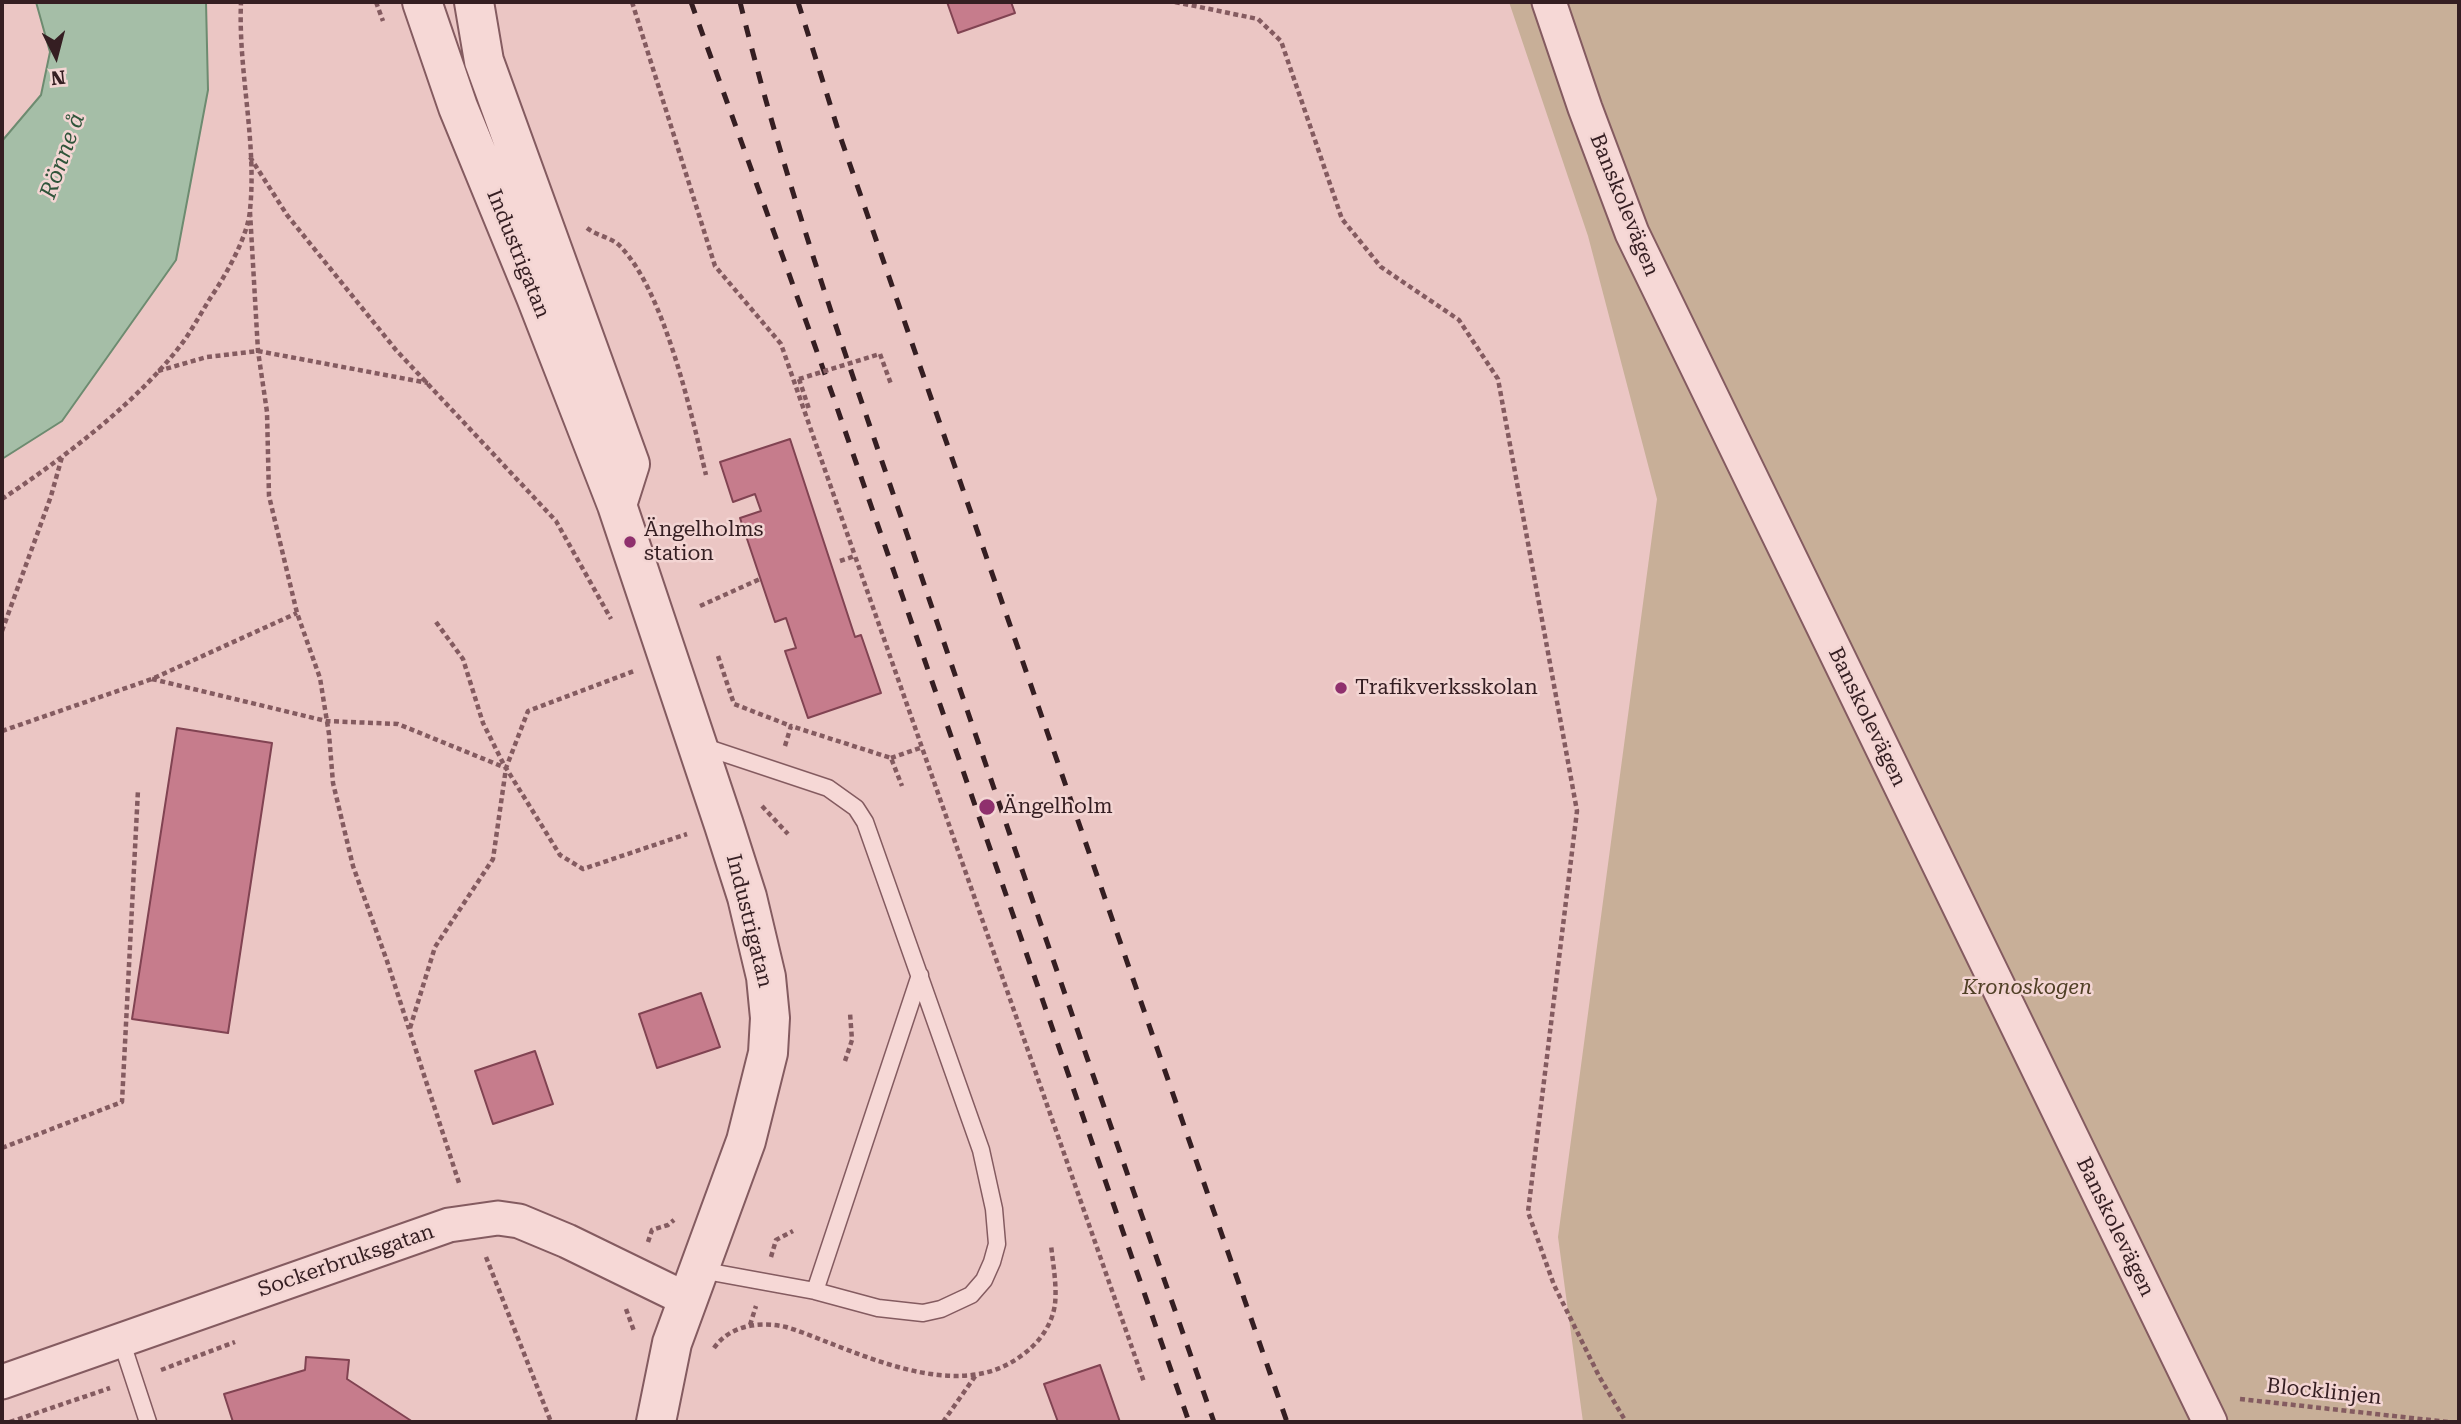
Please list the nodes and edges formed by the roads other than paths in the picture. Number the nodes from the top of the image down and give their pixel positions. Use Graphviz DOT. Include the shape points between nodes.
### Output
graph roads {
  1 [pos="422,2"];
  2 [pos="474,2"];
  3 [pos="1549,2"];
  4 [pos="617,505"];
  5 [pos="697,744"];
  6 [pos="920,975"];
  7 [pos="692,1284"];
  8 [pos="815,1291"];
  9 [pos="121,1340"];
  10 [pos="2,1382"];
  11 [pos="2203,1408"];
  12 [pos="148,1422"];
  13 [pos="656,1422"];
  1 -- 4 [label="street, Industrigatan" via="458,107"];
  2 -- 4 [label="street, Industrigatan" via="484,61 630,464"];
  3 -- 11 [label="street, Banskolevägen" via="1632,233"];
  4 -- 5 [label="street, Industrigatan"];
  5 -- 6 [label="lane" via="828,788 856,808 871,835"];
  5 -- 7 [label="street, Industrigatan" via="747,897 766,977 770,1018 768,1053 746,1141"];
  6 -- 8 [label="lane"];
  6 -- 8 [label="lane" via="981,1150 995,1209 997,1244 992,1262 971,1295 923,1312 878,1308"];
  7 -- 8 [label="lane"];
  7 -- 9 [label="street, Sockerbruksgatan" via="638,1275 519,1221 498,1218 449,1225"];
  7 -- 13 [label="street, Industrigatan" via="670,1352"];
  9 -- 10 [label="street, Sockerbruksgatan"];
  9 -- 12 [label="lane"];
}
